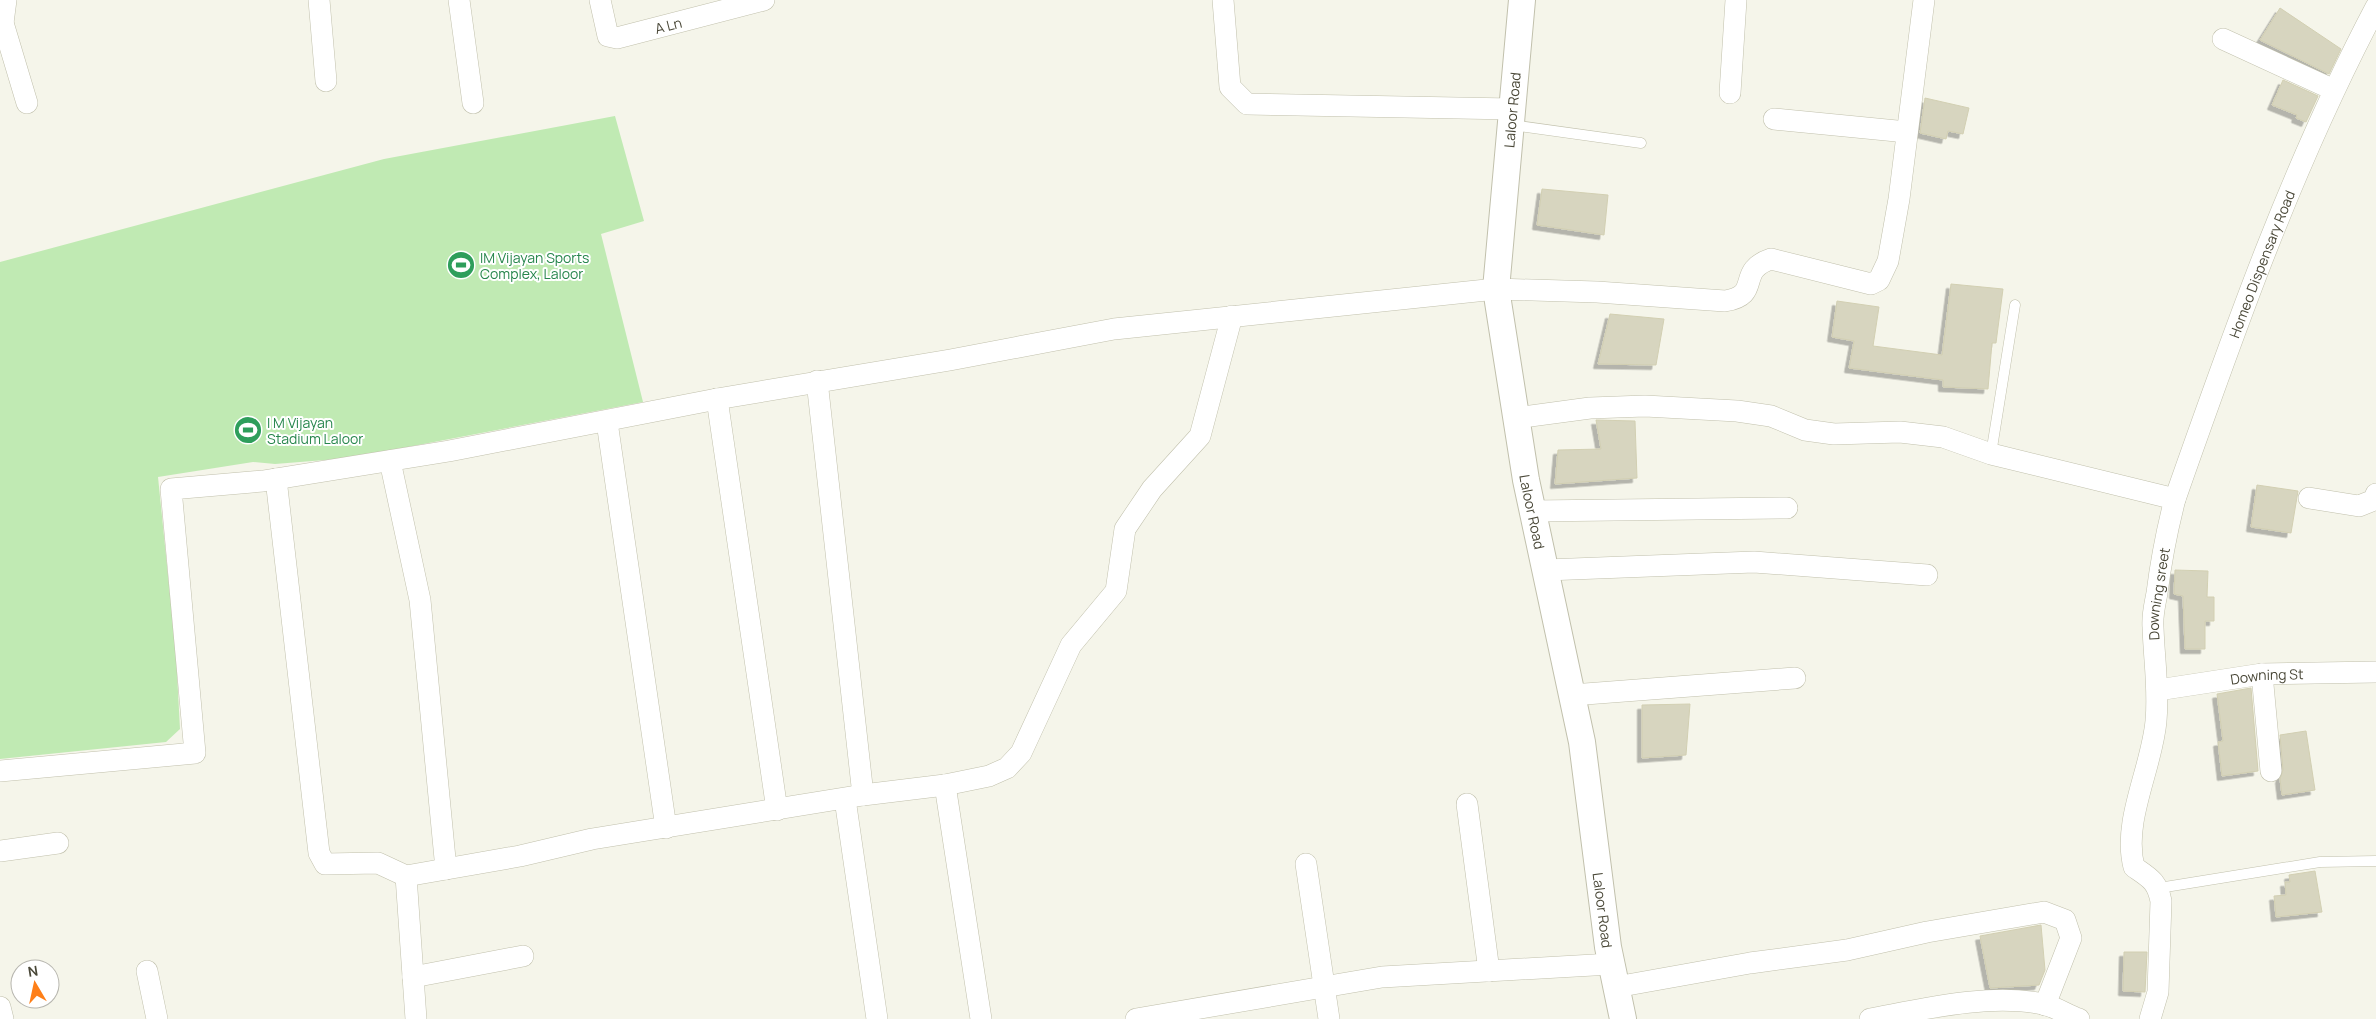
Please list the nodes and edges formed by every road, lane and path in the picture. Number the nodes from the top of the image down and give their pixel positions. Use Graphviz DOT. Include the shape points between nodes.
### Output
graph roads {
  1 [pos="6,0"];
  2 [pos="319,0"];
  3 [pos="459,0"];
  4 [pos="600,0"];
  5 [pos="764,0"];
  6 [pos="1223,0"];
  7 [pos="1522,0"];
  8 [pos="1736,0"];
  9 [pos="1924,0"];
  10 [pos="2376,7"];
  11 [pos="2,24"];
  12 [pos="2223,39"];
  13 [pos="326,81"];
  14 [pos="2334,90"];
  15 [pos="1730,92"];
  16 [pos="27,103"];
  17 [pos="473,104"];
  18 [pos="1512,117"];
  19 [pos="1774,119"];
  20 [pos="1907,132"];
  21 [pos="1641,143"];
  22 [pos="1496,290"];
  23 [pos="2015,305"];
  24 [pos="1232,316"];
  25 [pos="817,381"];
  26 [pos="717,399"];
  27 [pos="1516,418"];
  28 [pos="607,422"];
  29 [pos="1991,454"];
  30 [pos="390,461"];
  31 [pos="276,479"];
  32 [pos="2376,494"];
  33 [pos="2308,498"];
  34 [pos="2174,499"];
  35 [pos="1787,508"];
  36 [pos="1533,511"];
  37 [pos="1546,570"];
  38 [pos="1927,575"];
  39 [pos="2376,672"];
  40 [pos="2262,674"];
  41 [pos="1795,678"];
  42 [pos="2158,690"];
  43 [pos="1572,695"];
  44 [pos="2272,771"];
  45 [pos="0,772"];
  46 [pos="945,785"];
  47 [pos="854,797"];
  48 [pos="1467,804"];
  49 [pos="777,810"];
  50 [pos="666,828"];
  51 [pos="58,843"];
  52 [pos="0,851"];
  53 [pos="2376,861"];
  54 [pos="1306,864"];
  55 [pos="446,869"];
  56 [pos="406,876"];
  57 [pos="2158,888"];
  58 [pos="523,956"];
  59 [pos="147,971"];
  60 [pos="1489,971"];
  61 [pos="1613,976"];
  62 [pos="413,977"];
  63 [pos="1323,987"];
  64 [pos="2045,1005"];
  65 [pos="0,1007"];
  66 [pos="3,1019"];
  67 [pos="157,1019"];
  68 [pos="416,1019"];
  69 [pos="877,1019"];
  70 [pos="981,1019"];
  71 [pos="1136,1019"];
  72 [pos="1328,1019"];
  73 [pos="1623,1019"];
  74 [pos="1870,1019"];
  75 [pos="2079,1019"];
  76 [pos="2150,1019"];
  1 -- 11 [label="street"];
  2 -- 13 [label="street"];
  3 -- 17 [label="street"];
  4 -- 5 [label="street, A Ln" via="608,36 617,38"];
  6 -- 18 [label="street" via="1230,87 1247,104"];
  7 -- 18 [label="street, Laloor Road"];
  8 -- 15 [label="street"];
  9 -- 20 [label="street"];
  10 -- 14 [label="street, Homeo Dispensary Road"];
  11 -- 16 [label="street"];
  12 -- 14 [label="street"];
  14 -- 34 [label="street, Homeo Dispensary Road" via="2280,212"];
  18 -- 21 [label="lane"];
  18 -- 22 [label="street, Laloor Road"];
  19 -- 20 [label="street"];
  20 -- 22 [label="street" via="1888,261 1879,280 1871,284 1772,259 1759,263 1752,270 1746,292 1738,299 1725,301 1597,292"];
  22 -- 24 [label="street"];
  22 -- 27 [label="street, Laloor Road"];
  23 -- 29 [label="lane"];
  24 -- 25 [label="street" via="1114,329"];
  24 -- 46 [label="street" via="1200,436 1152,489 1125,529 1116,591 1071,645 1021,753 1007,768 989,776"];
  25 -- 26 [label="street"];
  25 -- 47 [label="street"];
  26 -- 28 [label="street"];
  26 -- 49 [label="street"];
  27 -- 29 [label="street" via="1590,408 1736,411 1771,416 1805,430 1834,434 1900,432 1944,437"];
  27 -- 36 [label="street, Laloor Road"];
  28 -- 30 [label="street"];
  28 -- 50 [label="street"];
  29 -- 34 [label="street"];
  30 -- 31 [label="street"];
  30 -- 55 [label="street" via="420,600"];
  31 -- 45 [label="street" via="171,489 195,753"];
  31 -- 56 [label="street" via="319,853 325,864 378,863"];
  32 -- 33 [label="street" via="2374,500 2359,506"];
  34 -- 42 [label="street, Downing sreet" via="2152,624"];
  35 -- 36 [label="street"];
  36 -- 37 [label="street, Laloor Road"];
  37 -- 38 [label="street" via="1754,562"];
  37 -- 43 [label="street, Laloor Road"];
  39 -- 40 [label="street, Downing St"];
  40 -- 42 [label="street, Downing St"];
  40 -- 44 [label="street"];
  41 -- 43 [label="street"];
  42 -- 57 [label="street, Downing sreet" via="2152,750 2136,806 2131,846 2134,867 2153,880"];
  43 -- 61 [label="street, Laloor Road" via="1582,742"];
  46 -- 47 [label="street"];
  46 -- 70 [label="street"];
  47 -- 49 [label="street"];
  47 -- 69 [label="street"];
  48 -- 60 [label="street"];
  49 -- 50 [label="street"];
  50 -- 55 [label="street" via="592,839"];
  51 -- 52 [label="street"];
  53 -- 57 [label="lane" via="2320,862"];
  54 -- 63 [label="street"];
  55 -- 56 [label="street"];
  56 -- 62 [label="street"];
  57 -- 76 [label="street" via="2161,901 2158,992"];
  58 -- 62 [label="street"];
  59 -- 67 [label="street"];
  60 -- 61 [label="street"];
  60 -- 63 [label="street" via="1382,977"];
  61 -- 64 [label="street" via="1847,950 1927,932 2044,912 2065,920 2070,938"];
  61 -- 73 [label="street, Laloor Road"];
  62 -- 68 [label="street"];
  63 -- 71 [label="street"];
  63 -- 72 [label="street"];
  64 -- 74 [label="street" via="2021,1001 1941,1006"];
  64 -- 75 [label="street"];
  65 -- 66 [label="street"];
}
